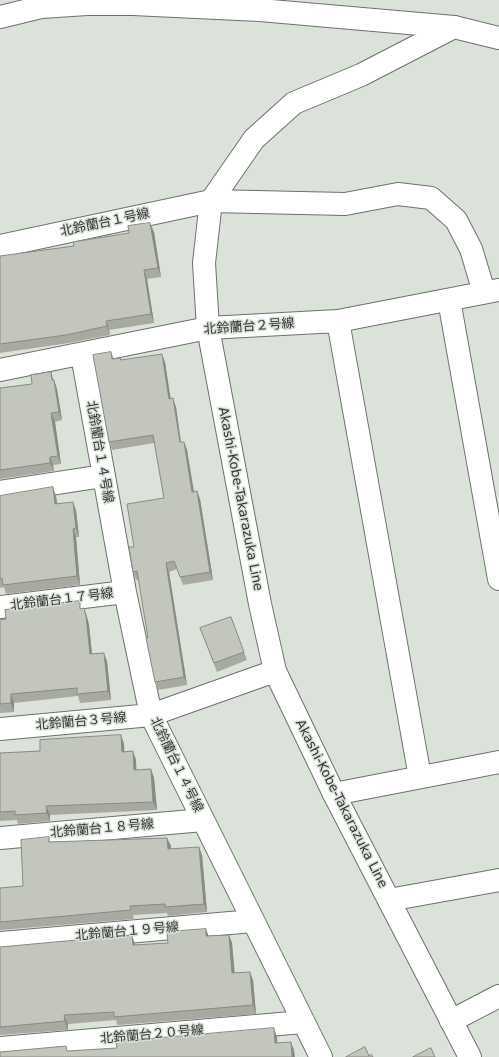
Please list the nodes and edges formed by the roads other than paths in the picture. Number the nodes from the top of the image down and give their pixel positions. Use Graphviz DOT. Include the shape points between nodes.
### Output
graph roads {
  1 [pos="0,17"];
  2 [pos="454,27"];
  3 [pos="499,38"];
  4 [pos="211,201"];
  5 [pos="0,246"];
  6 [pos="492,291"];
  7 [pos="449,300"];
  8 [pos="338,321"];
  9 [pos="208,328"];
  10 [pos="82,355"];
  11 [pos="0,370"];
  12 [pos="104,476"];
  13 [pos="0,492"];
  14 [pos="499,579"];
  15 [pos="125,592"];
  16 [pos="0,607"];
  17 [pos="274,671"];
  18 [pos="151,715"];
  19 [pos="0,729"];
  20 [pos="499,762"];
  21 [pos="420,778"];
  22 [pos="334,794"];
  23 [pos="203,820"];
  24 [pos="0,838"];
  25 [pos="499,880"];
  26 [pos="389,900"];
  27 [pos="253,921"];
  28 [pos="0,943"];
  29 [pos="499,996"];
  30 [pos="451,1021"];
  31 [pos="303,1022"];
  32 [pos="0,1048"];
  33 [pos="321,1057"];
  34 [pos="470,1057"];
  1 -- 2 [label="main road" via="41,7 133,4 260,10"];
  2 -- 3 [label="main road"];
  2 -- 4 [label="main road, Akashi-Kobe-Takarazuka Line" via="361,75 294,103 254,139"];
  4 -- 5 [label="main road, 北鈴蘭台１号線"];
  4 -- 6 [label="main road, 北鈴蘭台１号線" via="344,204 398,194 431,198 456,220"];
  4 -- 9 [label="main road, Akashi-Kobe-Takarazuka Line" via="204,264"];
  6 -- 7 [label="main road, 北鈴蘭台２号線"];
  7 -- 8 [label="main road, 北鈴蘭台２号線"];
  7 -- 14 [label="main road"];
  8 -- 9 [label="main road, 北鈴蘭台２号線"];
  8 -- 21 [label="main road"];
  9 -- 10 [label="main road, 北鈴蘭台２号線"];
  9 -- 17 [label="main road, Akashi-Kobe-Takarazuka Line"];
  10 -- 11 [label="main road, 北鈴蘭台２号線"];
  10 -- 12 [label="main road, 北鈴蘭台１４号線"];
  12 -- 13 [label="main road"];
  12 -- 15 [label="main road, 北鈴蘭台１４号線"];
  15 -- 16 [label="main road, 北鈴蘭台１７号線"];
  15 -- 18 [label="main road, 北鈴蘭台１４号線"];
  17 -- 18 [label="main road, 北鈴蘭台３号線"];
  17 -- 22 [label="main road, Akashi-Kobe-Takarazuka Line"];
  18 -- 19 [label="main road, 北鈴蘭台３号線"];
  18 -- 23 [label="main road, 北鈴蘭台１４号線"];
  20 -- 21 [label="main road"];
  21 -- 22 [label="main road"];
  22 -- 26 [label="main road, Akashi-Kobe-Takarazuka Line"];
  23 -- 24 [label="main road, 北鈴蘭台１８号線"];
  23 -- 27 [label="main road, 北鈴蘭台１４号線"];
  25 -- 26 [label="main road"];
  26 -- 30 [label="main road, Akashi-Kobe-Takarazuka Line"];
  27 -- 28 [label="main road, 北鈴蘭台１９号線"];
  27 -- 31 [label="main road, 北鈴蘭台１４号線"];
  29 -- 30 [label="main road"];
  30 -- 34 [label="main road, Akashi-Kobe-Takarazuka Line"];
  31 -- 32 [label="main road, 北鈴蘭台２０号線"];
  31 -- 33 [label="main road, 北鈴蘭台１４号線"];
}
